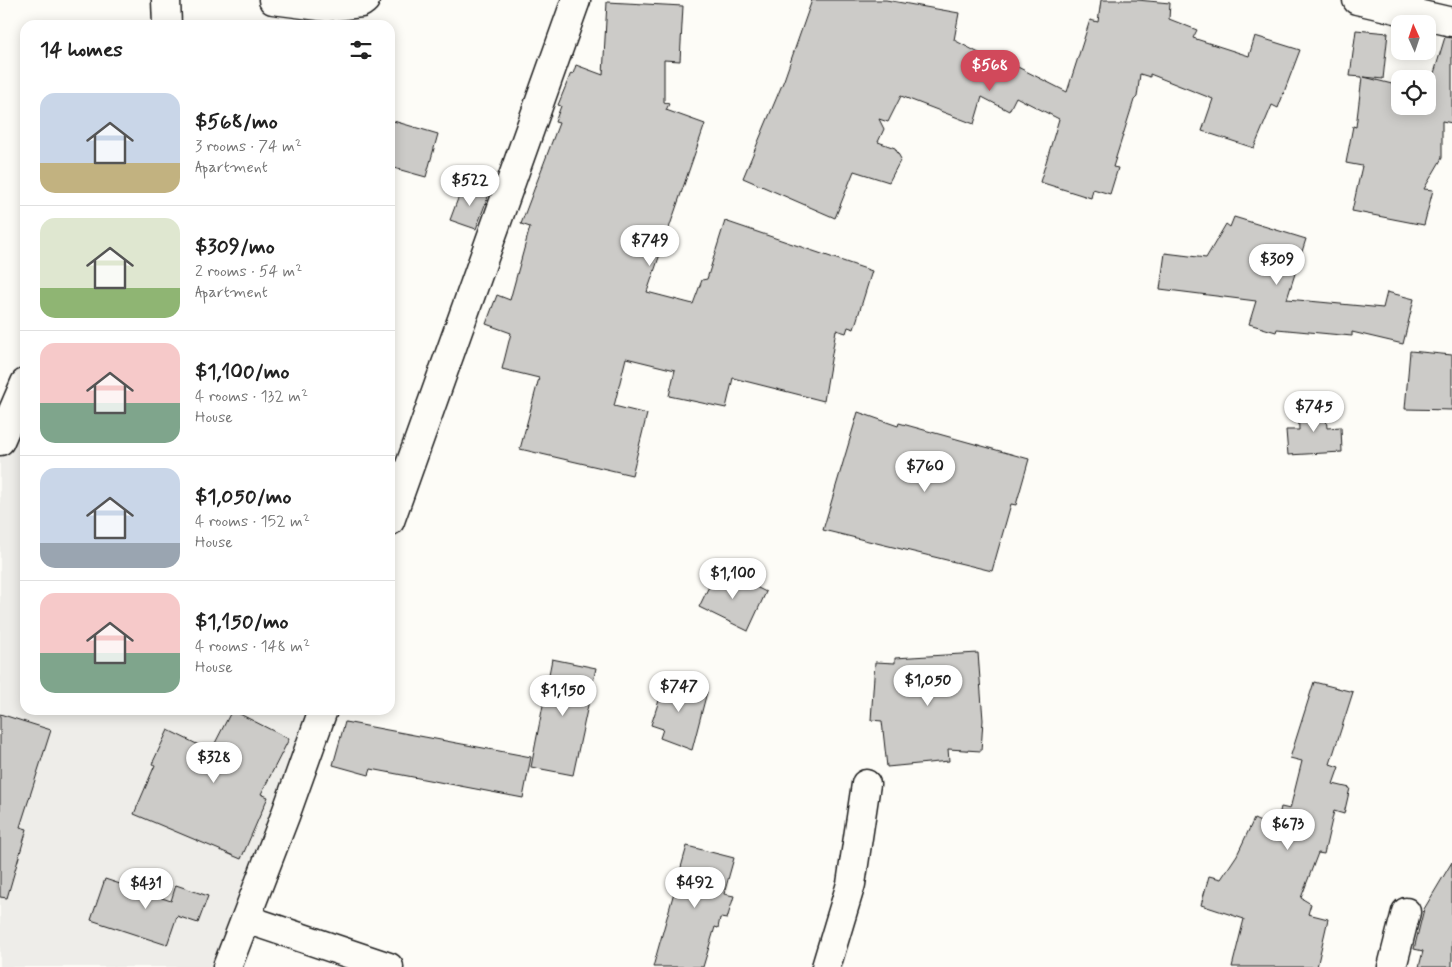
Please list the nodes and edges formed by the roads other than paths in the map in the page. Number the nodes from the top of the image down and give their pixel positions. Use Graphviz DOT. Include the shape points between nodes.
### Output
graph roads {
  1 [pos="166,0"];
  2 [pos="273,0"];
  3 [pos="365,0"];
  4 [pos="576,0"];
  5 [pos="1357,0"];
  6 [pos="167,20"];
  7 [pos="1452,22"];
  8 [pos="20,394"];
  9 [pos="0,440"];
  10 [pos="395,507"];
  11 [pos="321,715"];
  12 [pos="866,784"];
  13 [pos="1406,912"];
  14 [pos="246,919"];
  15 [pos="227,967"];
  16 [pos="389,967"];
  17 [pos="826,967"];
  18 [pos="1392,967"];
  1 -- 6 [label="street"];
  2 -- 3 [label="street" via="327,7"];
  4 -- 10 [label="street"];
  5 -- 7 [label="street"];
  8 -- 9 [label="street"];
  11 -- 14 [label="street"];
  12 -- 17 [label="street" via="851,884"];
  13 -- 18 [label="street"];
  14 -- 15 [label="street"];
  14 -- 16 [label="street"];
}
